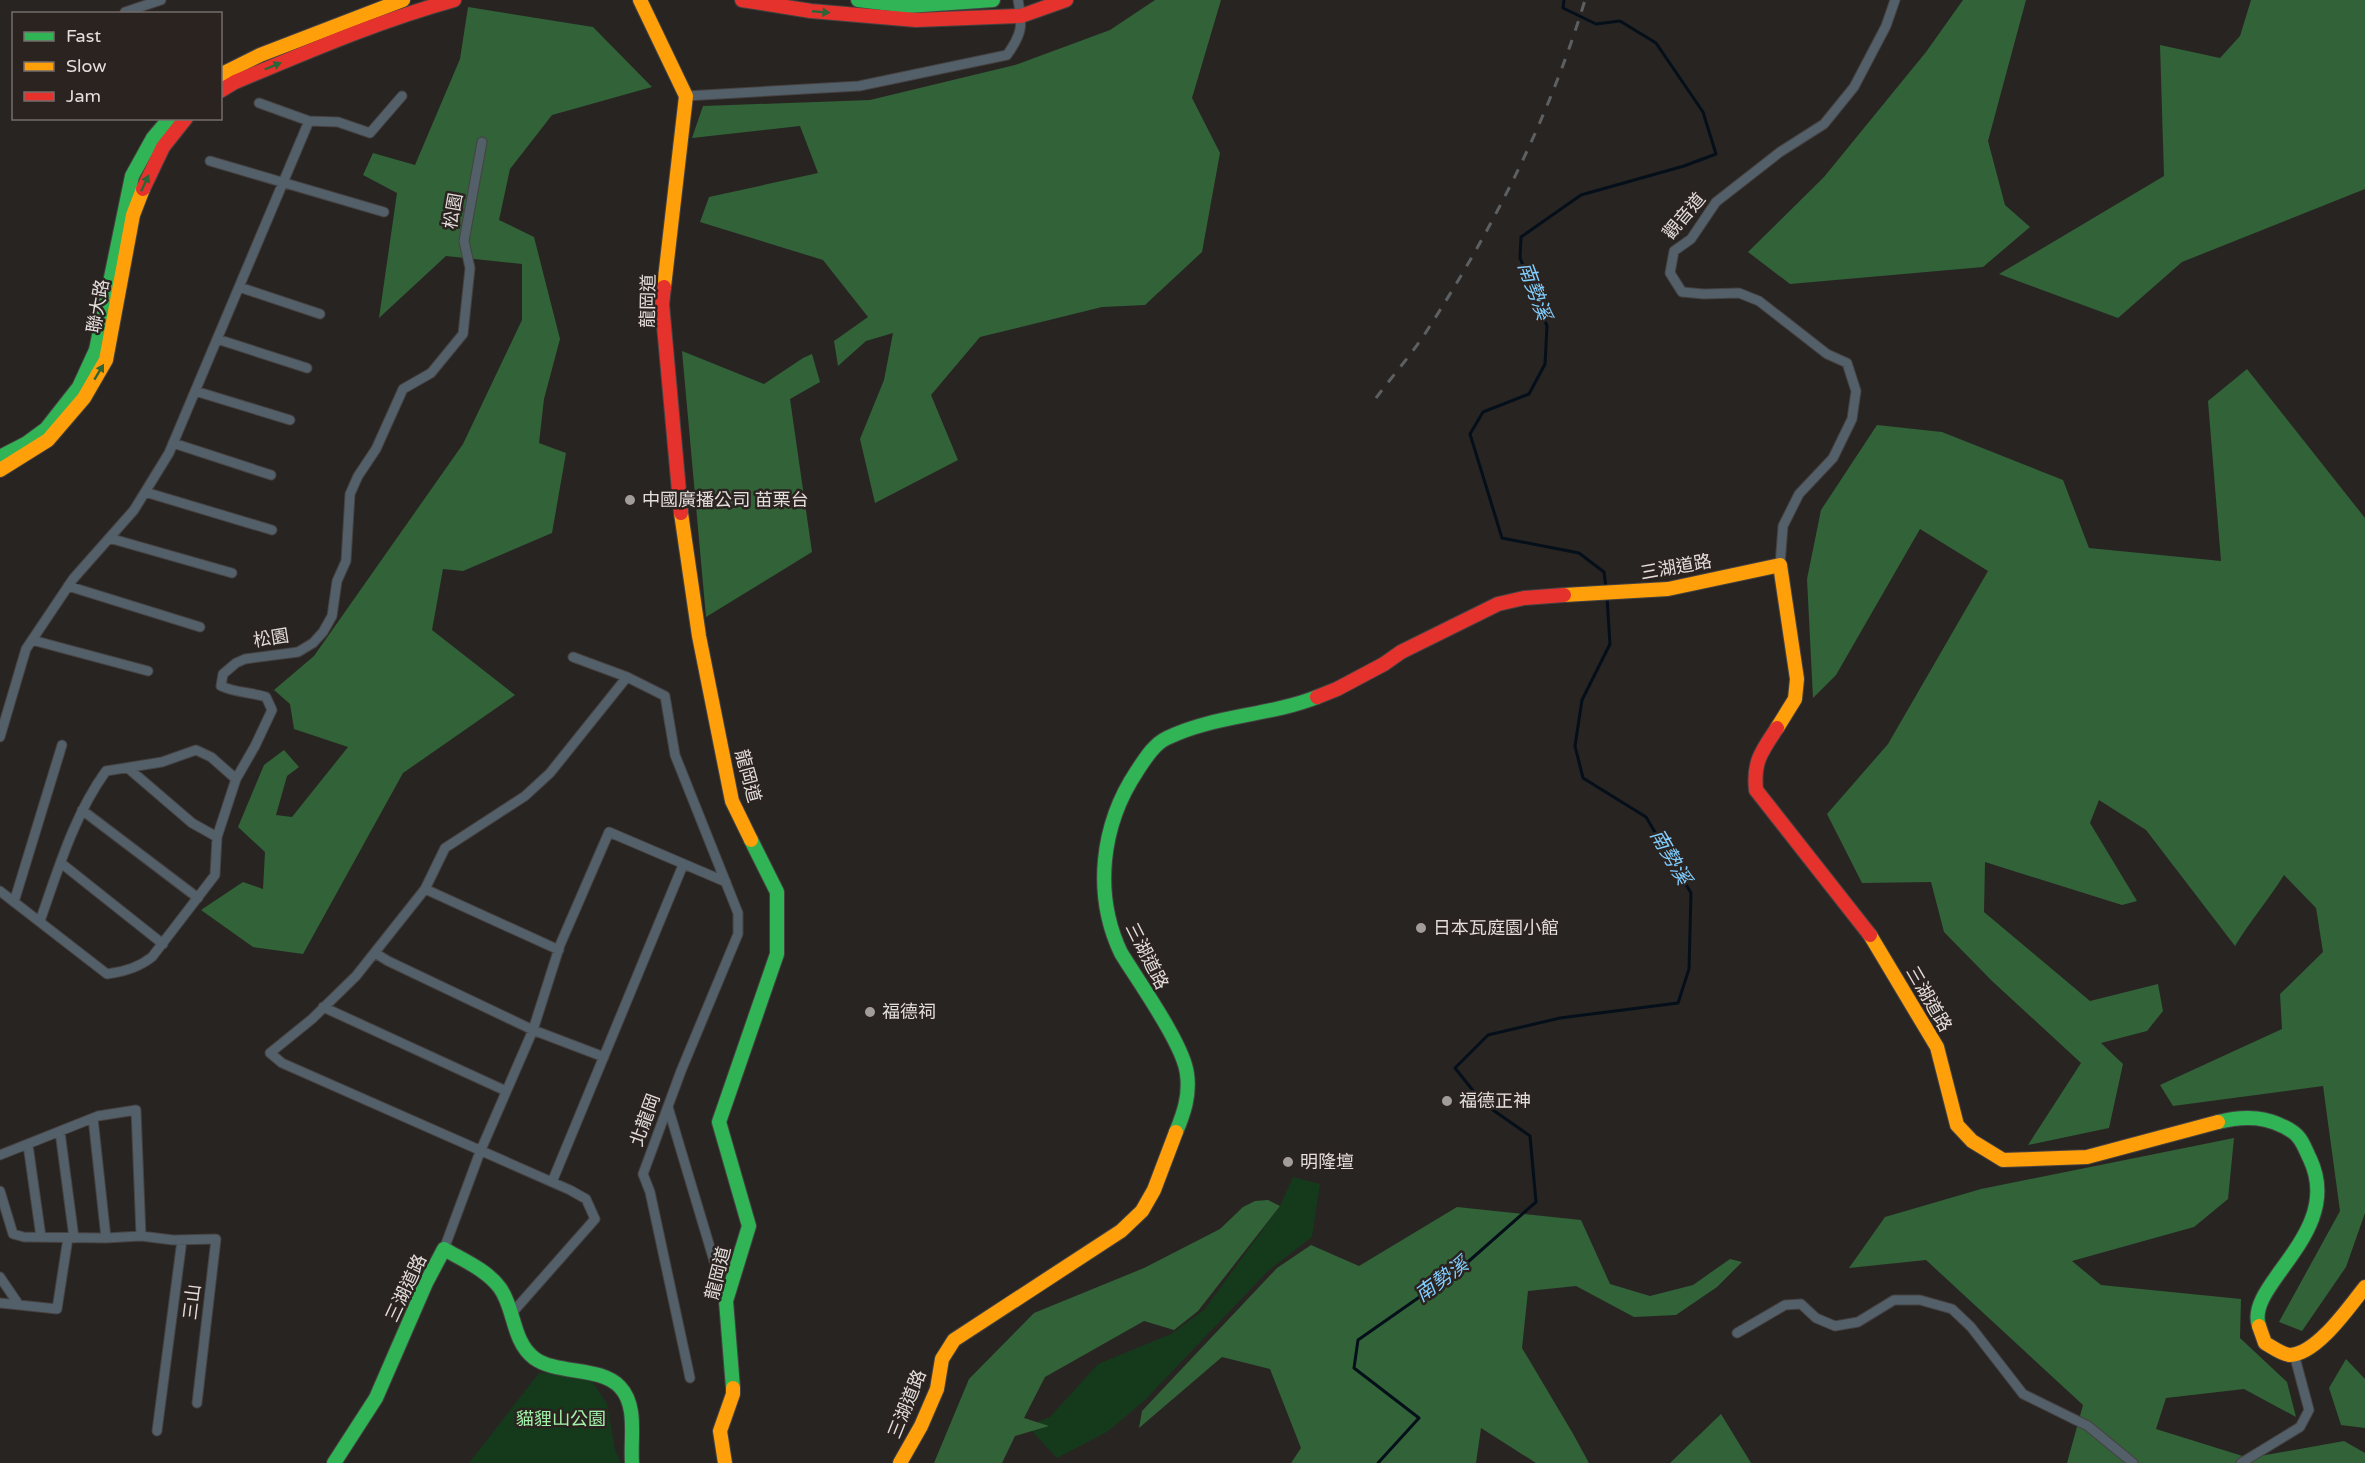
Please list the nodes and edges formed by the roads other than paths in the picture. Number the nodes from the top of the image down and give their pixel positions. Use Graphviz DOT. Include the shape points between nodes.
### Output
graph roads {
  1 [pos="161,0"];
  2 [pos="403,0"];
  3 [pos="454,0"];
  4 [pos="640,0"];
  5 [pos="742,0"];
  6 [pos="858,0"];
  7 [pos="993,0"];
  8 [pos="1018,0"];
  9 [pos="1066,0"];
  10 [pos="1895,0"];
  11 [pos="125,12"];
  12 [pos="1021,16"];
  13 [pos="354,26"];
  14 [pos="222,74"];
  15 [pos="222,90"];
  16 [pos="402,96"];
  17 [pos="686,96"];
  18 [pos="259,104"];
  19 [pos="168,120"];
  20 [pos="184,120"];
  21 [pos="309,121"];
  22 [pos="482,142"];
  23 [pos="210,161"];
  24 [pos="283,183"];
  25 [pos="384,212"];
  26 [pos="239,287"];
  27 [pos="320,314"];
  28 [pos="217,339"];
  29 [pos="306,368"];
  30 [pos="195,391"];
  31 [pos="290,420"];
  32 [pos="173,443"];
  33 [pos="0,458"];
  34 [pos="0,470"];
  35 [pos="271,476"];
  36 [pos="145,492"];
  37 [pos="272,530"];
  38 [pos="109,538"];
  39 [pos="1780,565"];
  40 [pos="232,573"];
  41 [pos="68,586"];
  42 [pos="200,627"];
  43 [pos="32,640"];
  44 [pos="573,657"];
  45 [pos="148,671"];
  46 [pos="627,677"];
  47 [pos="0,737"];
  48 [pos="62,745"];
  49 [pos="128,768"];
  50 [pos="236,779"];
  51 [pos="82,810"];
  52 [pos="217,837"];
  53 [pos="61,863"];
  54 [pos="682,865"];
  55 [pos="726,882"];
  56 [pos="425,889"];
  57 [pos="0,891"];
  58 [pos="198,898"];
  59 [pos="14,902"];
  60 [pos="40,921"];
  61 [pos="163,944"];
  62 [pos="559,950"];
  63 [pos="375,952"];
  64 [pos="323,1008"];
  65 [pos="533,1030"];
  66 [pos="604,1057"];
  67 [pos="506,1091"];
  68 [pos="668,1107"];
  69 [pos="93,1118"];
  70 [pos="60,1132"];
  71 [pos="28,1145"];
  72 [pos="480,1152"];
  73 [pos="0,1155"];
  74 [pos="552,1182"];
  75 [pos="0,1191"];
  76 [pos="141,1236"];
  77 [pos="41,1237"];
  78 [pos="71,1238"];
  79 [pos="106,1238"];
  80 [pos="182,1240"];
  81 [pos="444,1250"];
  82 [pos="0,1277"];
  83 [pos="2365,1287"];
  84 [pos="726,1301"];
  85 [pos="0,1303"];
  86 [pos="19,1305"];
  87 [pos="512,1313"];
  88 [pos="1737,1333"];
  89 [pos="2294,1354"];
  90 [pos="690,1378"];
  91 [pos="197,1403"];
  92 [pos="157,1431"];
  93 [pos="334,1463"];
  94 [pos="632,1463"];
  95 [pos="725,1463"];
  96 [pos="900,1463"];
  97 [pos="2133,1463"];
  98 [pos="2241,1463"];
  1 -- 11 [label="street"];
  2 -- 13 [label="street"];
  3 -- 13 [label="street"];
  4 -- 17 [label="street"];
  5 -- 12 [label="street, one-way" via="811,11 916,20"];
  6 -- 7 [label="street" via="908,6"];
  8 -- 12 [label="street"];
  9 -- 12 [label="street"];
  10 -- 39 [label="street, 觀音道" via="1854,87 1824,124 1780,152 1716,202 1691,239 1674,251 1670,273 1682,292 1739,292 1759,301 1827,354 1847,363 1856,391 1852,419 1833,458 1799,494 1788,515 1783,526"];
  12 -- 17 [label="street" via="1019,39 1007,55 859,86"];
  13 -- 14 [label="street" via="260,55"];
  15 -- 13 [label="street, one-way"];
  16 -- 21 [label="street" via="370,133 338,122"];
  17 -- 84 [label="street, 龍岡道" via="662,304 684,541 732,801 777,892 777,954 719,1122 749,1226"];
  18 -- 21 [label="street"];
  19 -- 33 [label="street, 聯大路" via="153,138 132,176 96,350 79,387 46,429"];
  34 -- 20 [label="street, 聯大路, one-way" via="48,440 84,398 106,360 133,215 163,147"];
  21 -- 24 [label="street"];
  22 -- 50 [label="street, 松園" via="464,241 470,268 463,334 431,373 403,389 376,449 358,476 350,495 346,561 337,581 332,616 323,632 298,652 245,659 223,674 221,686 266,697 272,710"];
  23 -- 24 [label="street"];
  24 -- 25 [label="street"];
  24 -- 26 [label="street"];
  26 -- 27 [label="street"];
  26 -- 28 [label="street"];
  28 -- 29 [label="street"];
  28 -- 30 [label="street"];
  30 -- 31 [label="street"];
  30 -- 32 [label="street"];
  32 -- 35 [label="street"];
  32 -- 36 [label="street"];
  36 -- 37 [label="street"];
  36 -- 38 [label="street"];
  38 -- 40 [label="street"];
  38 -- 41 [label="street"];
  39 -- 89 [label="street, 三湖道路" via="1797,679 1795,699 1761,753 1754,772 1756,790 1872,936 1937,1047 1957,1125 1972,1141 2003,1160 2087,1157 2239,1117 2278,1122 2300,1136 2315,1170 2317,1200 2306,1235 2263,1296 2256,1318 2265,1343 2288,1355"];
  39 -- 96 [label="street, 三湖道路" via="1668,589 1524,598 1498,604 1342,686 1306,701 1191,728 1164,740 1149,753 1112,821 1103,882 1105,908 1121,953 1181,1053 1188,1092 1183,1114 1142,1211 1121,1231 954,1340 942,1359 937,1389 921,1426"];
  41 -- 42 [label="street"];
  41 -- 43 [label="street"];
  43 -- 45 [label="street"];
  43 -- 47 [label="street"];
  44 -- 46 [label="street, 北龍岡"];
  46 -- 55 [label="street, 北龍岡" via="665,696 675,755"];
  46 -- 56 [label="street" via="550,772 525,796 445,848"];
  48 -- 59 [label="street"];
  49 -- 50 [label="street" via="196,750 211,757"];
  49 -- 51 [label="street" via="106,771"];
  49 -- 52 [label="street" via="192,823"];
  50 -- 52 [label="street, 松園"];
  51 -- 53 [label="street"];
  51 -- 58 [label="street"];
  52 -- 58 [label="street, 松園" via="215,875"];
  53 -- 60 [label="street"];
  53 -- 61 [label="street"];
  54 -- 55 [label="street"];
  54 -- 62 [label="street" via="609,832"];
  54 -- 66 [label="street"];
  55 -- 68 [label="street, 北龍岡" via="738,913 738,934"];
  56 -- 62 [label="street"];
  56 -- 63 [label="street"];
  57 -- 59 [label="street, 松園"];
  58 -- 61 [label="street, 松園"];
  59 -- 60 [label="street, 松園"];
  60 -- 61 [label="street, 松園" via="107,974 142,964"];
  62 -- 65 [label="street"];
  63 -- 64 [label="street"];
  63 -- 65 [label="street"];
  64 -- 67 [label="street"];
  64 -- 72 [label="street" via="270,1053 282,1063"];
  65 -- 66 [label="street"];
  65 -- 67 [label="street"];
  66 -- 74 [label="street"];
  67 -- 72 [label="street"];
  68 -- 84 [label="street"];
  68 -- 90 [label="street, 北龍岡" via="643,1174"];
  69 -- 70 [label="street"];
  69 -- 76 [label="street" via="136,1110"];
  69 -- 79 [label="street"];
  70 -- 71 [label="street"];
  70 -- 78 [label="street"];
  71 -- 73 [label="street"];
  71 -- 77 [label="street"];
  72 -- 74 [label="street"];
  72 -- 81 [label="street"];
  74 -- 87 [label="street" via="586,1199 595,1219"];
  75 -- 77 [label="street, 三山" via="13,1234"];
  76 -- 79 [label="street, 三山"];
  76 -- 80 [label="street, 三山"];
  77 -- 78 [label="street, 三山"];
  78 -- 79 [label="street, 三山"];
  78 -- 86 [label="street" via="57,1309"];
  80 -- 91 [label="street, 三山" via="216,1239"];
  80 -- 92 [label="street, 三山"];
  81 -- 87 [label="street, 三湖道路" via="472,1265 499,1287"];
  81 -- 93 [label="street, 三湖道路" via="429,1275 381,1389"];
  82 -- 86 [label="street"];
  83 -- 89 [label="street" via="2328,1332"];
  84 -- 95 [label="street, 龍岡道" via="733,1394 720,1431"];
  85 -- 86 [label="street"];
  87 -- 94 [label="street, 三湖道路" via="516,1336 534,1359 605,1378 620,1386 631,1411"];
  88 -- 97 [label="street" via="1785,1305 1801,1304 1816,1318 1835,1326 1858,1322 1894,1300 1920,1300 1952,1309 1971,1327 2023,1394 2088,1426"];
  89 -- 98 [label="street" via="2309,1410 2300,1427"];
}
